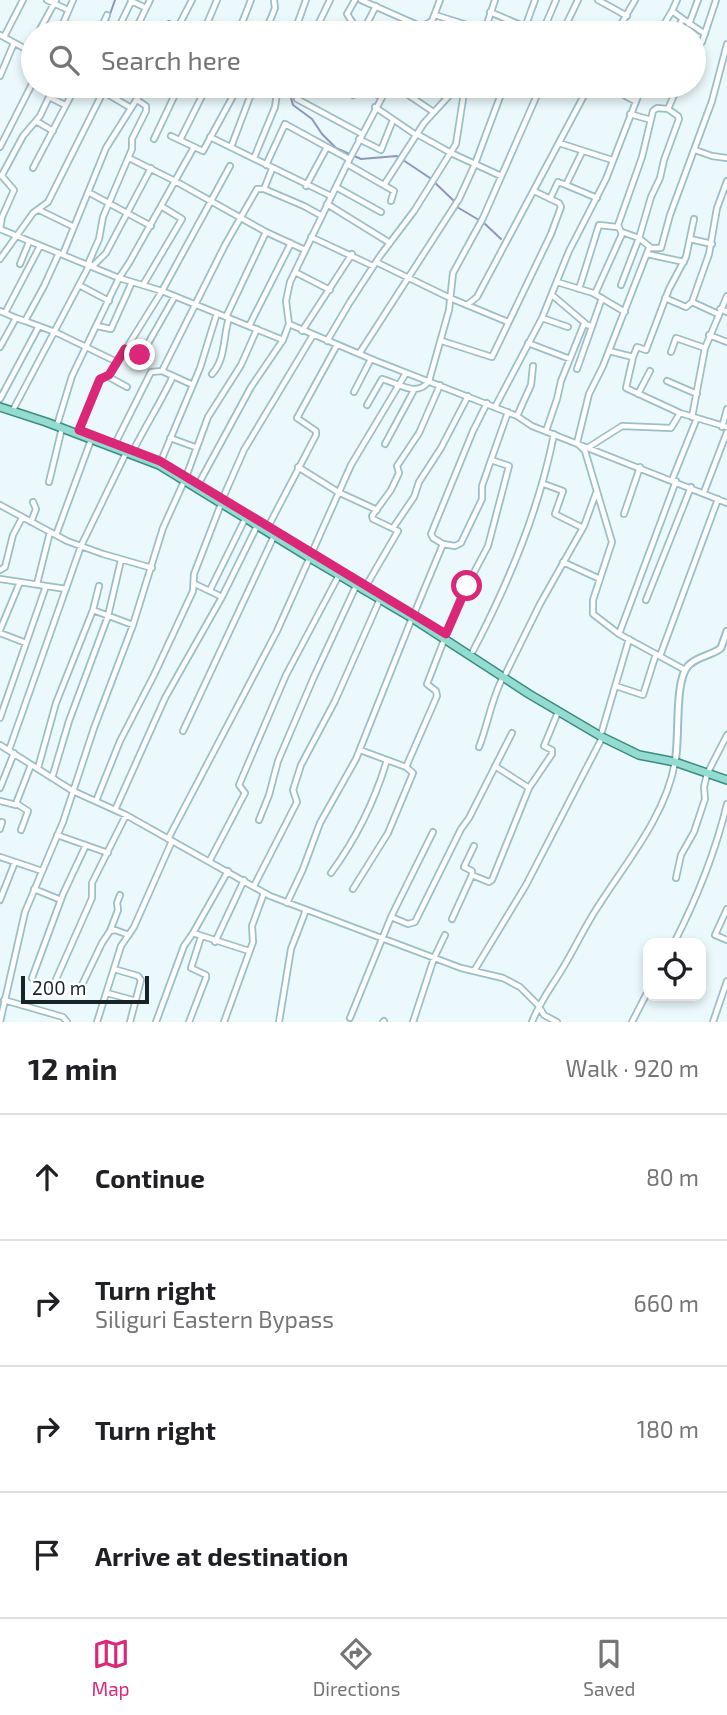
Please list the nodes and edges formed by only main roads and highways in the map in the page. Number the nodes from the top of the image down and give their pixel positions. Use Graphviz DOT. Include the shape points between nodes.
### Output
graph roads {
  1 [pos="0,403"];
  2 [pos="60,425"];
  3 [pos="130,452"];
  4 [pos="185,478"];
  5 [pos="222,501"];
  6 [pos="310,556"];
  7 [pos="413,616"];
  8 [pos="445,637"];
  9 [pos="505,675"];
  10 [pos="602,734"];
  11 [pos="725,779"];
  1 -- 2 [label="main road"];
  1 -- 2 [label="main road"];
  2 -- 3 [label="main road"];
  2 -- 3 [label="main road"];
  3 -- 4 [label="main road"];
  3 -- 4 [label="main road" via="160,461"];
  4 -- 5 [label="main road"];
  4 -- 5 [label="main road"];
  5 -- 6 [label="main road"];
  5 -- 6 [label="main road"];
  6 -- 7 [label="main road"];
  6 -- 7 [label="main road"];
  7 -- 8 [label="main road"];
  8 -- 9 [label="main road"];
  8 -- 9 [label="main road"];
  9 -- 10 [label="main road"];
  9 -- 10 [label="main road" via="558,712"];
  10 -- 11 [label="main road" via="651,756"];
}
